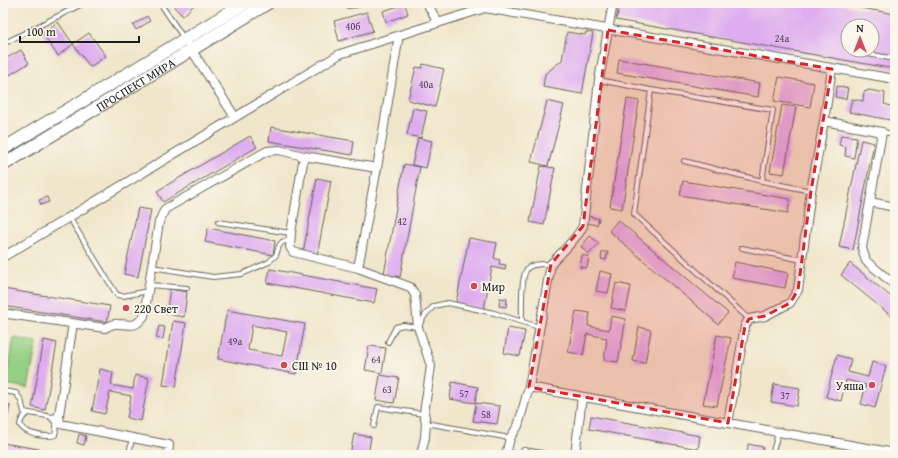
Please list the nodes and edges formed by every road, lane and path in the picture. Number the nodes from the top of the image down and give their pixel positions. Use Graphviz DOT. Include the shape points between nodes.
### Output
graph roads {
  1 [pos="84,3"];
  2 [pos="160,3"];
  3 [pos="245,3"];
  4 [pos="268,3"];
  5 [pos="345,3"];
  6 [pos="427,3"];
  7 [pos="613,3"];
  8 [pos="358,5"];
  9 [pos="438,23"];
  10 [pos="608,30"];
  11 [pos="399,35"];
  12 [pos="185,39"];
  13 [pos="3,44"];
  14 [pos="191,49"];
  15 [pos="880,56"];
  16 [pos="895,59"];
  17 [pos="832,69"];
  18 [pos="895,79"];
  19 [pos="599,80"];
  20 [pos="651,90"];
  21 [pos="235,118"];
  22 [pos="824,121"];
  23 [pos="882,132"];
  24 [pos="895,134"];
  25 [pos="3,149"];
  26 [pos="304,156"];
  27 [pos="684,161"];
  28 [pos="3,166"];
  29 [pos="377,168"];
  30 [pos="762,181"];
  31 [pos="811,191"];
  32 [pos="870,202"];
  33 [pos="895,207"];
  34 [pos="69,217"];
  35 [pos="218,222"];
  36 [pos="290,237"];
  37 [pos="742,248"];
  38 [pos="3,257"];
  39 [pos="802,260"];
  40 [pos="551,264"];
  41 [pos="151,267"];
  42 [pos="358,268"];
  43 [pos="895,284"];
  44 [pos="148,288"];
  45 [pos="187,288"];
  46 [pos="3,314"];
  47 [pos="749,319"];
  48 [pos="522,321"];
  49 [pos="73,323"];
  50 [pos="418,327"];
  51 [pos="539,327"];
  52 [pos="388,342"];
  53 [pos="529,387"];
  54 [pos="3,391"];
  55 [pos="582,397"];
  56 [pos="29,413"];
  57 [pos="58,415"];
  58 [pos="50,417"];
  59 [pos="425,418"];
  60 [pos="728,423"];
  61 [pos="374,426"];
  62 [pos="778,433"];
  63 [pos="132,437"];
  64 [pos="510,438"];
  65 [pos="856,451"];
  66 [pos="524,452"];
  67 [pos="895,454"];
  68 [pos="129,455"];
  69 [pos="168,455"];
  70 [pos="421,455"];
  71 [pos="506,455"];
  72 [pos="542,455"];
  73 [pos="575,455"];
  74 [pos="772,455"];
  1 -- 13 [label="lane"];
  2 -- 12 [label="lane"];
  3 -- 12 [label="main road, ПРОСПЕКТ МИРА"];
  4 -- 14 [label="main road, ПРОСПЕКТ МИРА"];
  5 -- 8 [label="lane" via="348,6"];
  6 -- 9 [label="street"];
  7 -- 10 [label="street"];
  9 -- 10 [label="street" via="485,8"];
  9 -- 11 [label="street"];
  10 -- 17 [label="street"];
  10 -- 19 [label="street"];
  11 -- 21 [label="street" via="340,54"];
  11 -- 29 [label="street"];
  12 -- 14 [label="street"];
  12 -- 25 [label="main road, ПРОСПЕКТ МИРА"];
  14 -- 21 [label="street"];
  14 -- 28 [label="main road, ПРОСПЕКТ МИРА"];
  15 -- 16 [label="lane"];
  17 -- 18 [label="street"];
  17 -- 22 [label="street"];
  19 -- 20 [label="lane"];
  19 -- 40 [label="street" via="583,226 569,246"];
  20 -- 30 [label="lane" via="773,110"];
  20 -- 47 [label="lane" via="634,214"];
  21 -- 34 [label="street"];
  22 -- 23 [label="street"];
  22 -- 31 [label="street"];
  23 -- 24 [label="lane"];
  23 -- 32 [label="street"];
  26 -- 29 [label="street"];
  26 -- 36 [label="street"];
  26 -- 41 [label="street" via="278,150 267,152 165,209 159,222"];
  27 -- 30 [label="lane"];
  29 -- 42 [label="street"];
  30 -- 31 [label="lane"];
  31 -- 39 [label="street"];
  32 -- 33 [label="street"];
  32 -- 43 [label="street" via="862,248 866,261"];
  34 -- 38 [label="street"];
  34 -- 44 [label="lane" via="117,295 123,296"];
  35 -- 36 [label="lane"];
  36 -- 41 [label="lane" via="282,242 276,255 269,262 242,274 213,277"];
  36 -- 42 [label="street" via="293,252"];
  37 -- 39 [label="lane"];
  39 -- 47 [label="street" via="798,290 790,303 765,316"];
  40 -- 48 [label="lane" via="530,266 526,269"];
  40 -- 51 [label="street"];
  41 -- 44 [label="street"];
  42 -- 50 [label="street" via="410,287 415,295"];
  44 -- 45 [label="lane"];
  44 -- 49 [label="street" via="144,316 138,323 131,326 116,323 105,328"];
  46 -- 49 [label="street"];
  47 -- 60 [label="street" via="745,326"];
  48 -- 50 [label="lane" via="448,303 434,306"];
  48 -- 51 [label="lane"];
  49 -- 57 [label="street"];
  50 -- 52 [label="lane" via="396,327"];
  50 -- 59 [label="street" via="431,366"];
  51 -- 53 [label="street"];
  53 -- 55 [label="street"];
  53 -- 64 [label="street" via="518,426"];
  54 -- 56 [label="lane" via="16,393 24,412"];
  55 -- 60 [label="street"];
  55 -- 73 [label="street"];
  56 -- 58 [label="lane"];
  56 -- 58 [label="lane" via="21,420 23,430 50,437 55,435 56,429 56,424"];
  57 -- 58 [label="lane"];
  57 -- 63 [label="street" via="60,424"];
  59 -- 61 [label="lane" via="378,408"];
  59 -- 64 [label="lane"];
  59 -- 70 [label="street" via="425,437"];
  60 -- 62 [label="street"];
  62 -- 65 [label="street"];
  62 -- 74 [label="lane"];
  63 -- 68 [label="lane"];
  63 -- 69 [label="street" via="169,445"];
  64 -- 71 [label="street"];
  65 -- 67 [label="street"];
  66 -- 72 [label="street"];
}
